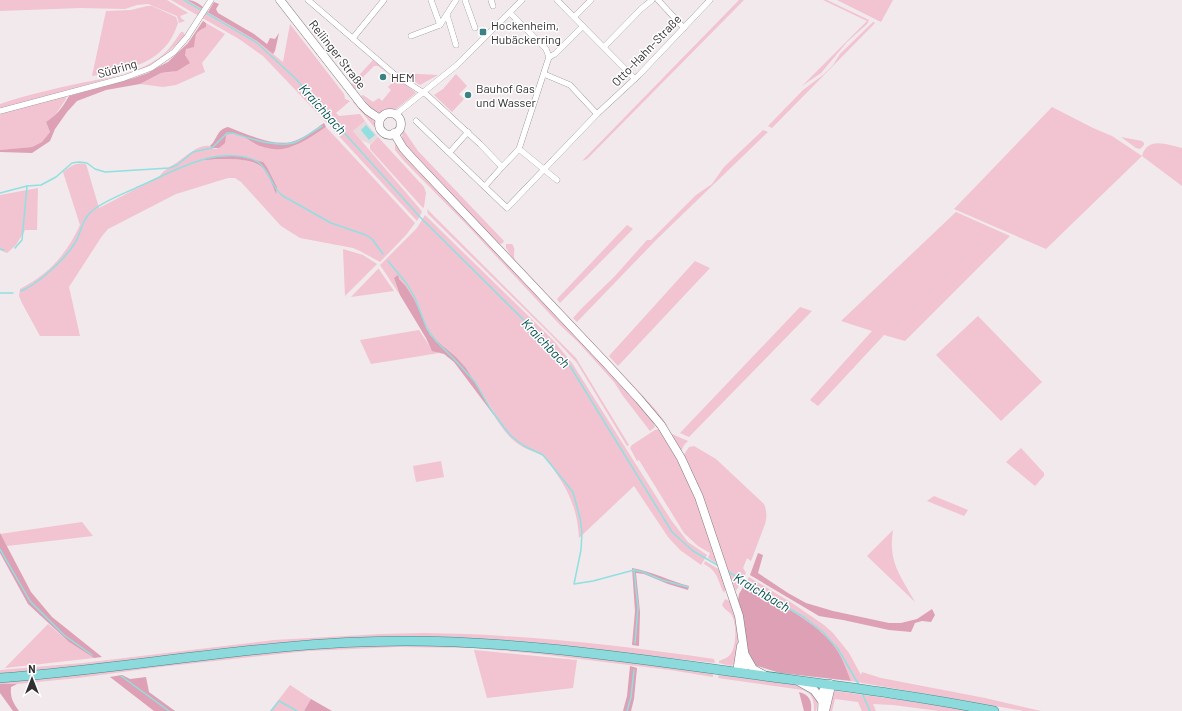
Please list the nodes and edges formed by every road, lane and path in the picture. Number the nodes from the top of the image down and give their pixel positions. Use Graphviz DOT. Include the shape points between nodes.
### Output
graph roads {
  1 [pos="211,0"];
  2 [pos="280,0"];
  3 [pos="308,0"];
  4 [pos="384,0"];
  5 [pos="431,0"];
  6 [pos="456,0"];
  7 [pos="465,0"];
  8 [pos="491,0"];
  9 [pos="522,0"];
  10 [pos="557,0"];
  11 [pos="591,0"];
  12 [pos="652,0"];
  13 [pos="658,0"];
  14 [pos="710,0"];
  15 [pos="493,6"];
  16 [pos="510,13"];
  17 [pos="447,15"];
  18 [pos="574,16"];
  19 [pos="440,25"];
  20 [pos="583,26"];
  21 [pos="475,28"];
  22 [pos="684,28"];
  23 [pos="411,36"];
  24 [pos="353,38"];
  25 [pos="456,45"];
  26 [pos="604,47"];
  27 [pos="549,57"];
  28 [pos="544,74"];
  29 [pos="635,79"];
  30 [pos="422,92"];
  31 [pos="0,111"];
  32 [pos="597,114"];
  33 [pos="395,115"];
  34 [pos="380,119"];
  35 [pos="416,121"];
  36 [pos="468,132"];
  37 [pos="394,133"];
  38 [pos="519,149"];
  39 [pos="450,152"];
  40 [pos="502,167"];
  41 [pos="544,170"];
  42 [pos="557,180"];
  43 [pos="485,186"];
  44 [pos="743,635"];
  45 [pos="745,655"];
  46 [pos="739,672"];
  47 [pos="765,676"];
  48 [pos="0,678"];
  49 [pos="796,680"];
  50 [pos="830,684"];
  51 [pos="822,701"];
  52 [pos="824,711"];
  53 [pos="994,711"];
  1 -- 31 [label="street, Südring" via="174,52 151,68 124,78"];
  2 -- 34 [label="main road, Reilinger Straße" via="362,105"];
  3 -- 24 [label="street"];
  4 -- 24 [label="street"];
  5 -- 19 [label="street"];
  6 -- 17 [label="street"];
  7 -- 21 [label="street"];
  8 -- 15 [label="street"];
  9 -- 16 [label="street"];
  10 -- 18 [label="street"];
  11 -- 18 [label="street"];
  12 -- 26 [label="street"];
  13 -- 22 [label="street"];
  14 -- 22 [label="street, Otto-Hahn-Straße"];
  16 -- 27 [label="street" via="546,49"];
  16 -- 30 [label="street" via="457,64"];
  17 -- 19 [label="street"];
  17 -- 25 [label="street"];
  18 -- 20 [label="street"];
  19 -- 23 [label="street"];
  20 -- 26 [label="street"];
  20 -- 27 [label="street"];
  22 -- 29 [label="street, Otto-Hahn-Straße"];
  24 -- 30 [label="street" via="394,74"];
  26 -- 29 [label="street"];
  27 -- 28 [label="street"];
  28 -- 32 [label="street" via="570,85"];
  28 -- 38 [label="street"];
  29 -- 32 [label="street, Otto-Hahn-Straße"];
  30 -- 33 [label="street"];
  30 -- 36 [label="street"];
  32 -- 41 [label="street, Otto-Hahn-Straße"];
  33 -- 34 [label="main road" via="387,113"];
  33 -- 37 [label="main road" via="400,125"];
  34 -- 37 [label="main road, Reilinger Straße" via="382,131"];
  35 -- 39 [label="street"];
  36 -- 39 [label="street"];
  36 -- 40 [label="street"];
  37 -- 44 [label="main road" via="411,157 610,367 661,425 696,490 740,616"];
  38 -- 40 [label="street"];
  38 -- 41 [label="street"];
  39 -- 43 [label="street"];
  40 -- 43 [label="street"];
  41 -- 42 [label="street"];
  41 -- 43 [label="street, Otto-Hahn-Straße" via="507,208"];
  44 -- 45 [label="main road"];
  44 -- 46 [label="main road"];
  45 -- 46 [label="main road" via="745,666"];
  45 -- 47 [label="main road" via="753,668"];
  46 -- 47 [label="main road"];
  46 -- 48 [label="main road" via="534,646 404,641 288,646"];
  47 -- 49 [label="main road"];
  49 -- 50 [label="main road"];
  49 -- 51 [label="main road" via="814,690"];
  50 -- 51 [label="main road" via="823,691"];
  50 -- 52 [label="main road"];
  50 -- 53 [label="main road"];
  51 -- 52 [label="main road"];
}
